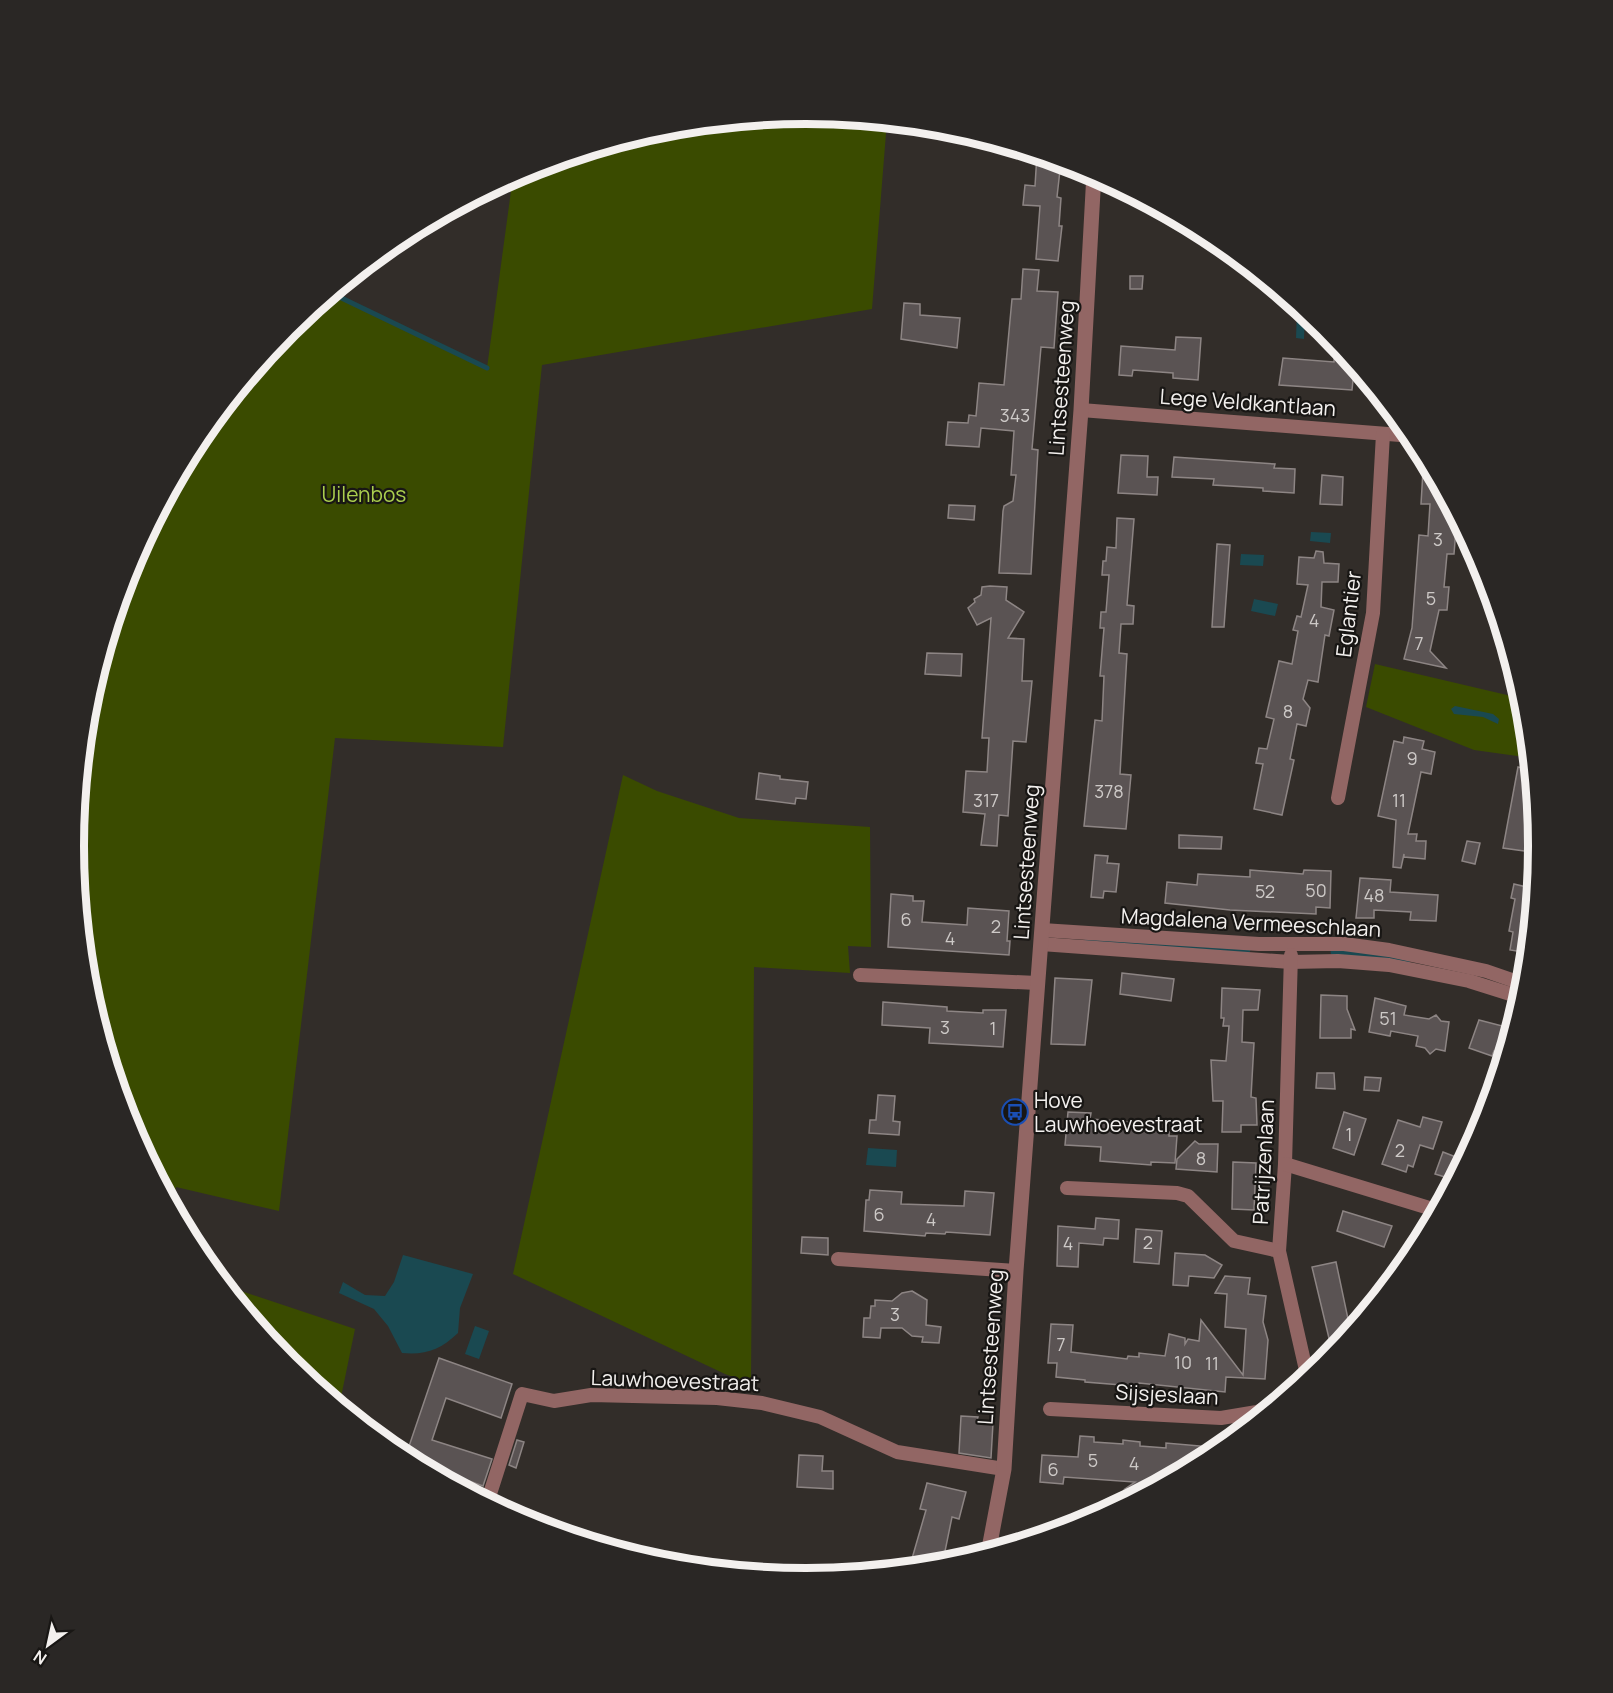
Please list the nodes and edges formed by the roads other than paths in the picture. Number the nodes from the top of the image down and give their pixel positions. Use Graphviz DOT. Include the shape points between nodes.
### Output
graph roads {
  1 [pos="1093,184"];
  2 [pos="1081,410"];
  3 [pos="1383,434"];
  4 [pos="1400,435"];
  5 [pos="1338,798"];
  6 [pos="1042,937"];
  7 [pos="1291,944"];
  8 [pos="1290,962"];
  9 [pos="860,975"];
  10 [pos="1516,981"];
  11 [pos="1037,983"];
  12 [pos="1513,995"];
  13 [pos="1285,1164"];
  14 [pos="1067,1188"];
  15 [pos="1432,1209"];
  16 [pos="1279,1251"];
  17 [pos="838,1259"];
  18 [pos="1016,1271"];
  19 [pos="1306,1368"];
  20 [pos="1050,1409"];
  21 [pos="1256,1412"];
  22 [pos="1004,1469"];
  23 [pos="490,1495"];
  24 [pos="990,1545"];
  1 -- 2 [label="street, Lintsesteenweg"];
  2 -- 3 [label="street, Lege Veldkantlaan"];
  2 -- 6 [label="street, Lintsesteenweg"];
  3 -- 4 [label="street, Lege Veldkantlaan"];
  3 -- 5 [label="street, Eglantier" via="1373,613"];
  6 -- 7 [label="street, Magdalena Vermeeschlaan"];
  6 -- 8 [label="street, Magdalena Vermeeschlaan"];
  6 -- 11 [label="street, Lintsesteenweg"];
  7 -- 8 [label="street, Patrijzenlaan"];
  7 -- 10 [label="street, Magdalena Vermeeschlaan" via="1344,944 1389,950"];
  8 -- 12 [label="street, Magdalena Vermeeschlaan" via="1389,965 1469,981"];
  8 -- 13 [label="street, Patrijzenlaan"];
  9 -- 11 [label="street"];
  11 -- 18 [label="street, Lintsesteenweg"];
  13 -- 15 [label="street"];
  13 -- 16 [label="street, Patrijzenlaan"];
  14 -- 16 [label="street" via="1188,1196 1234,1241"];
  16 -- 19 [label="street, Patrijzenlaan"];
  17 -- 18 [label="street"];
  18 -- 22 [label="street, Lintsesteenweg"];
  20 -- 21 [label="street, Sijsjeslaan" via="1221,1418"];
  22 -- 23 [label="street, Lauwhoevestraat" via="897,1452 820,1417 762,1403 591,1395 554,1401 522,1394"];
  22 -- 24 [label="street, Lintsesteenweg"];
}
